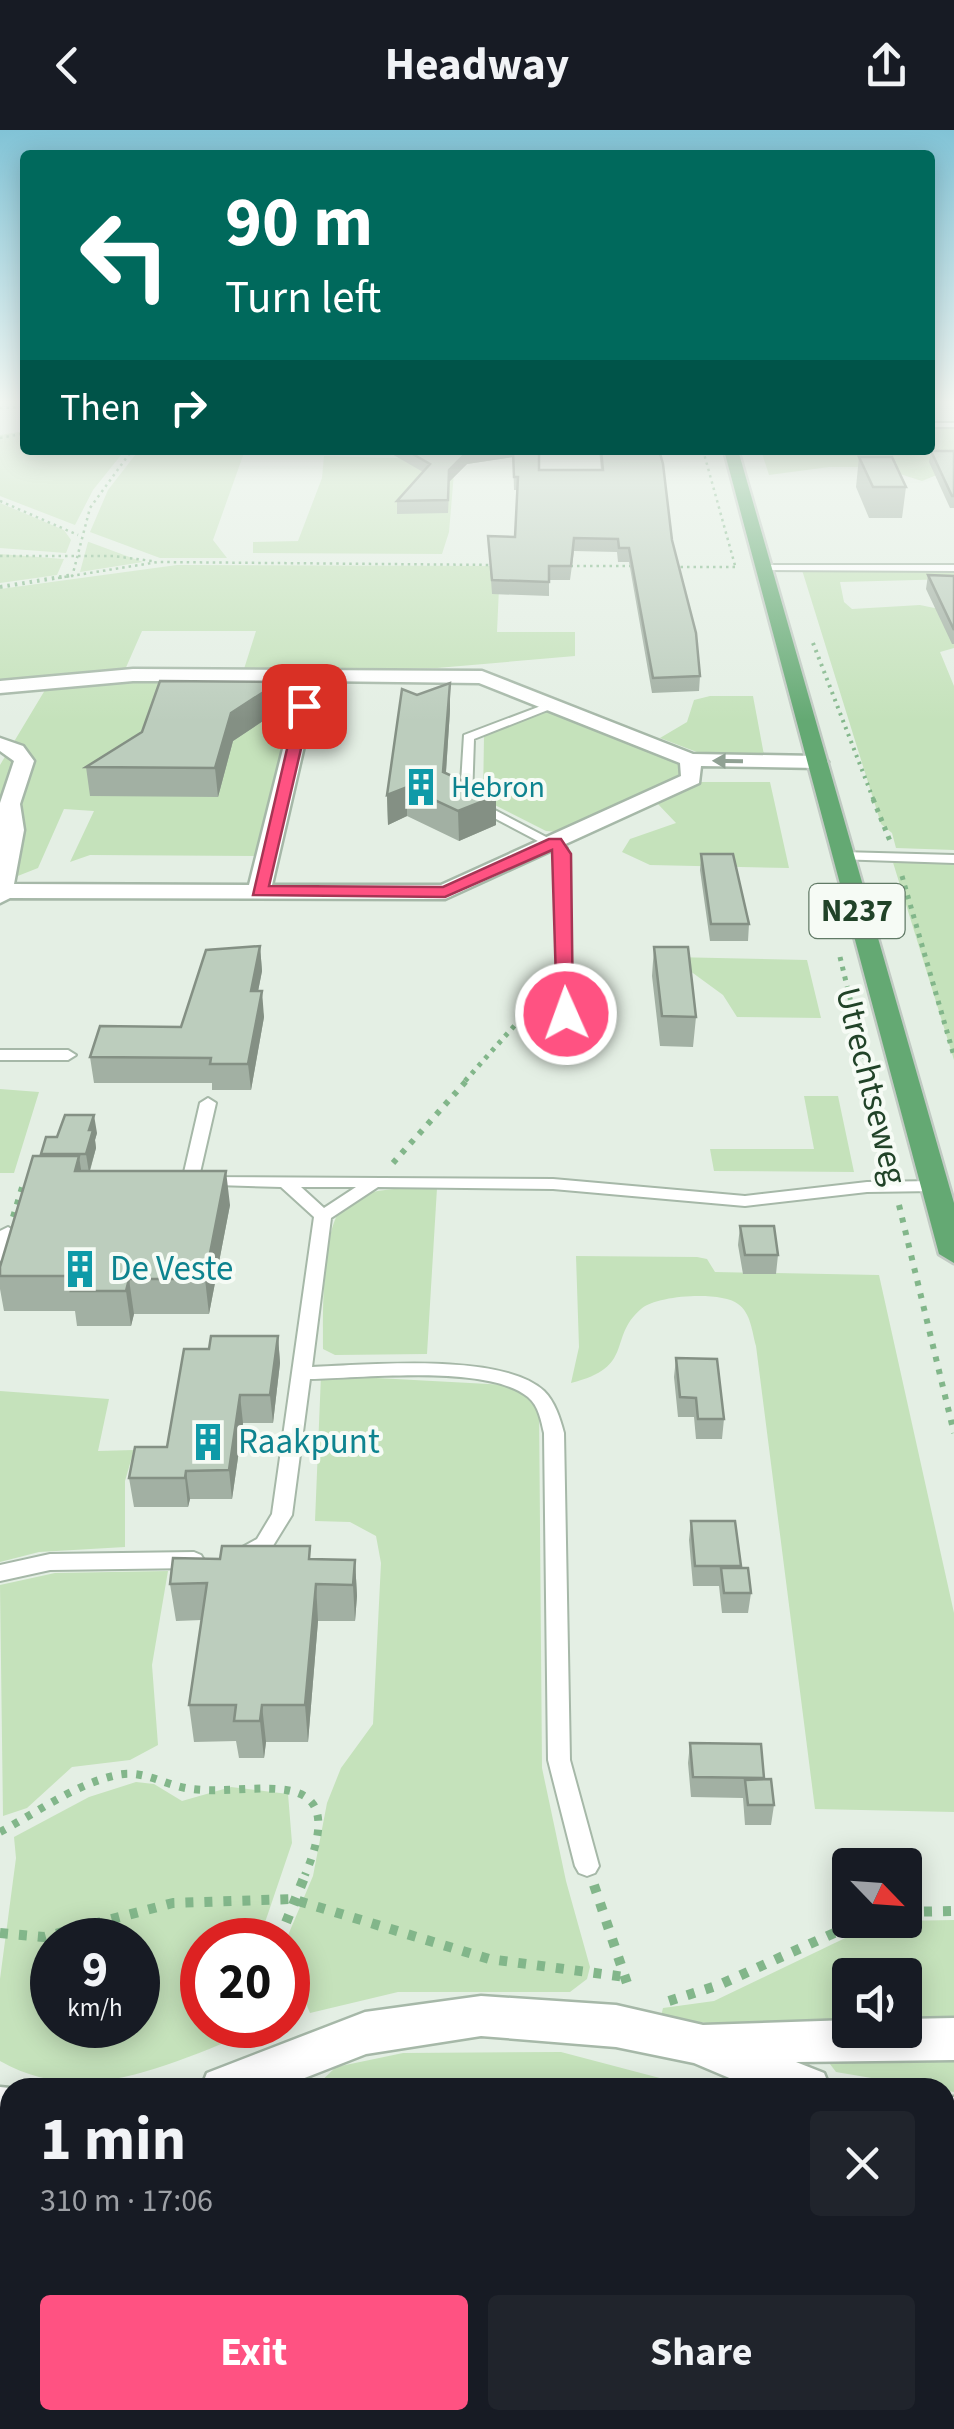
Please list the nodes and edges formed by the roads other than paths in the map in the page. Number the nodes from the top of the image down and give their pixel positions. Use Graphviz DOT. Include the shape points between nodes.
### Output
graph roads {
  1 [pos="740,506"];
  2 [pos="954,568"];
  3 [pos="751,573"];
  4 [pos="311,675"];
  5 [pos="0,687"];
  6 [pos="554,704"];
  7 [pos="0,744"];
  8 [pos="691,770"];
  9 [pos="820,772"];
  10 [pos="5,816"];
  11 [pos="555,842"];
  12 [pos="842,856"];
  13 [pos="954,859"];
  14 [pos="259,891"];
  15 [pos="2,893"];
  16 [pos="566,1014"];
  17 [pos="0,1054"];
  18 [pos="68,1055"];
  19 [pos="208,1102"];
  20 [pos="286,1181"];
  21 [pos="377,1181"];
  22 [pos="935,1186"];
  23 [pos="322,1216"];
  24 [pos="8,1232"];
  25 [pos="954,1254"];
  26 [pos="0,1256"];
  27 [pos="302,1373"];
  28 [pos="0,1574"];
  29 [pos="587,1866"];
  30 [pos="954,2038"];
  31 [pos="696,2043"];
  32 [pos="249,2078"];
  33 [pos="783,2078"];
  1 -- 3 [label="main road, N237"];
  2 -- 3 [label="lane"];
  3 -- 9 [label="main road, Utrechtseweg / N237"];
  4 -- 5 [label="street" via="133,675"];
  4 -- 6 [label="street" via="482,677"];
  4 -- 14 [label="street"];
  6 -- 8 [label="street"];
  6 -- 11 [label="lane" via="468,738 466,800"];
  7 -- 10 [label="street" via="24,761"];
  8 -- 9 [label="street"];
  8 -- 11 [label="street"];
  9 -- 12 [label="main road, Utrechtseweg / N237"];
  10 -- 15 [label="street"];
  11 -- 14 [label="street" via="445,892"];
  11 -- 16 [label="lane" via="563,854"];
  12 -- 13 [label="lane"];
  12 -- 22 [label="main road, Utrechtseweg / N237"];
  14 -- 15 [label="street"];
  17 -- 18 [label="lane"];
  19 -- 20 [label="lane" via="181,1181"];
  20 -- 21 [label="lane"];
  20 -- 23 [label="lane"];
  21 -- 22 [label="lane" via="553,1184 745,1201"];
  21 -- 23 [label="lane"];
  22 -- 25 [label="main road, Utrechtseweg / N237"];
  23 -- 27 [label="lane"];
  24 -- 26 [label="lane"];
  27 -- 28 [label="lane" via="282,1515 264,1544 219,1559 50,1562"];
  27 -- 29 [label="lane" via="482,1372 532,1391 549,1409 560,1760"];
  30 -- 31 [label="street"];
  31 -- 32 [label="street" via="626,2017 481,2016 365,2033"];
  31 -- 33 [label="street"];
}
